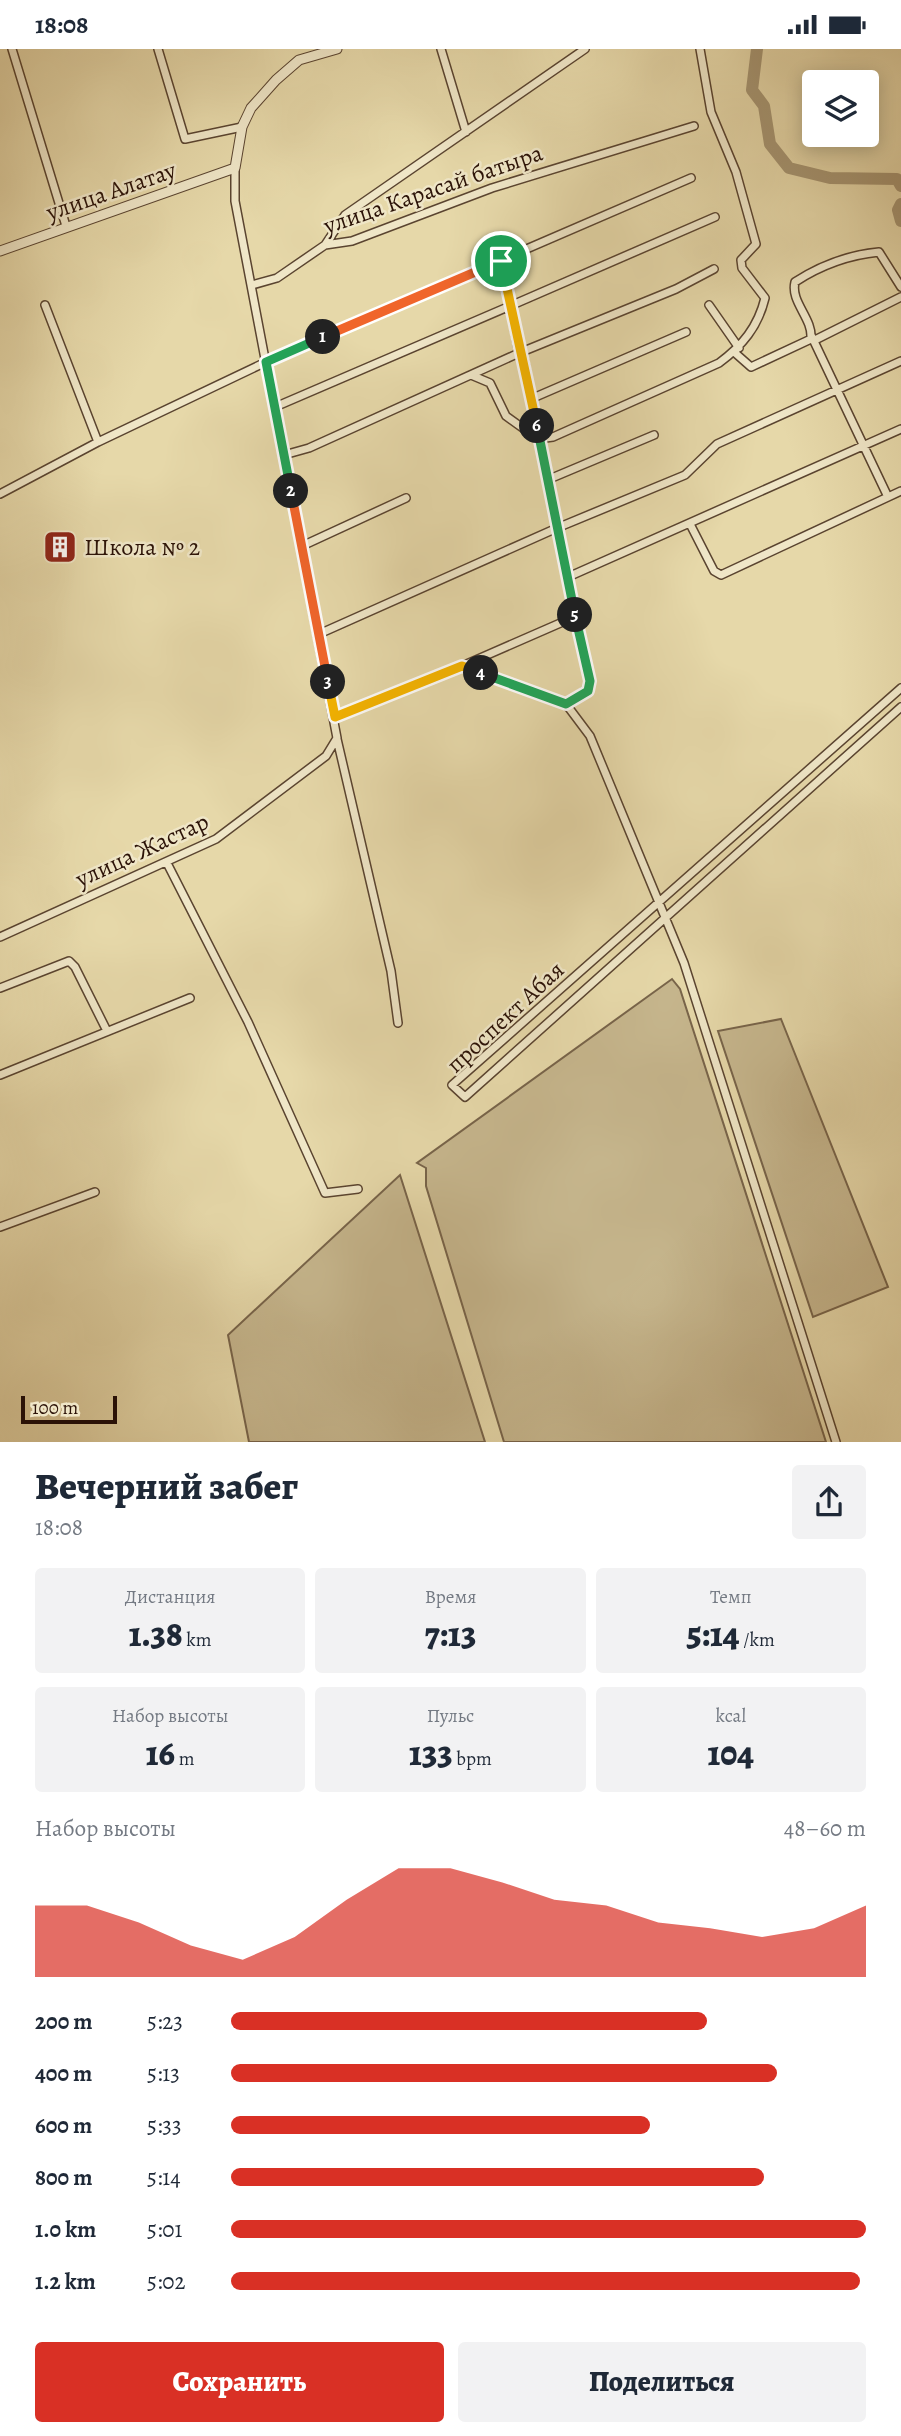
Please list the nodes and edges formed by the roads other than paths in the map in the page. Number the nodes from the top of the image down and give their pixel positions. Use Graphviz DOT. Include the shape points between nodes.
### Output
graph roads {
  1 [pos="12,49"];
  2 [pos="158,49"];
  3 [pos="296,49"];
  4 [pos="337,49"];
  5 [pos="441,49"];
  6 [pos="585,49"];
  7 [pos="700,49"];
  8 [pos="299,60"];
  9 [pos="694,126"];
  10 [pos="242,127"];
  11 [pos="466,132"];
  12 [pos="235,168"];
  13 [pos="691,178"];
  14 [pos="715,217"];
  15 [pos="66,226"];
  16 [pos="325,245"];
  17 [pos="0,251"];
  18 [pos="501,261"];
  19 [pos="715,269"];
  20 [pos="252,285"];
  21 [pos="901,287"];
  22 [pos="901,297"];
  23 [pos="45,305"];
  24 [pos="709,305"];
  25 [pos="510,306"];
  26 [pos="687,333"];
  27 [pos="813,338"];
  28 [pos="737,350"];
  29 [pos="519,353"];
  30 [pos="901,361"];
  31 [pos="266,362"];
  32 [pos="471,375"];
  33 [pos="838,391"];
  34 [pos="533,398"];
  35 [pos="275,407"];
  36 [pos="901,429"];
  37 [pos="654,435"];
  38 [pos="538,439"];
  39 [pos="98,442"];
  40 [pos="864,446"];
  41 [pos="284,455"];
  42 [pos="547,480"];
  43 [pos="901,491"];
  44 [pos="0,494"];
  45 [pos="888,497"];
  46 [pos="406,498"];
  47 [pos="690,524"];
  48 [pos="558,528"];
  49 [pos="302,546"];
  50 [pos="568,577"];
  51 [pos="577,623"];
  52 [pos="319,633"];
  53 [pos="462,666"];
  54 [pos="901,688"];
  55 [pos="566,704"];
  56 [pos="901,707"];
  57 [pos="335,717"];
  58 [pos="337,738"];
  59 [pos="167,863"];
  60 [pos="662,902"];
  61 [pos="666,918"];
  62 [pos="0,937"];
  63 [pos="0,988"];
  64 [pos="190,998"];
  65 [pos="398,1023"];
  66 [pos="107,1031"];
  67 [pos="0,1075"];
  68 [pos="358,1189"];
  69 [pos="94,1192"];
  70 [pos="0,1227"];
  71 [pos="836,1442"];
  1 -- 15 [label="street"];
  2 -- 10 [label="street" via="185,139"];
  3 -- 8 [label="street"];
  4 -- 8 [label="street"];
  5 -- 11 [label="street"];
  6 -- 11 [label="street"];
  7 -- 28 [label="street" via="711,112 736,172 756,244 741,260 742,268 765,298 760,318"];
  8 -- 10 [label="street" via="251,108"];
  9 -- 16 [label="street, улица Карасай батыра" via="492,188 352,241"];
  10 -- 12 [label="street"];
  11 -- 16 [label="street" via="345,215"];
  12 -- 15 [label="street, улица Алатау"];
  12 -- 20 [label="street" via="235,201"];
  13 -- 18 [label="street"];
  14 -- 25 [label="street"];
  15 -- 17 [label="street, улица Алатау"];
  16 -- 20 [label="street, улица Карасай батыра" via="277,278"];
  18 -- 25 [label="street"];
  18 -- 31 [label="street"];
  19 -- 29 [label="street"];
  20 -- 31 [label="street"];
  21 -- 27 [label="street" via="879,252 856,254 808,273 795,282 793,290"];
  22 -- 27 [label="street"];
  23 -- 39 [label="street"];
  24 -- 28 [label="street"];
  25 -- 29 [label="street"];
  25 -- 35 [label="street"];
  26 -- 34 [label="street"];
  27 -- 28 [label="street" via="751,367"];
  27 -- 33 [label="street"];
  28 -- 38 [label="street" via="719,363"];
  29 -- 32 [label="street"];
  29 -- 34 [label="street"];
  30 -- 33 [label="street"];
  31 -- 35 [label="street"];
  31 -- 39 [label="street"];
  32 -- 38 [label="street" via="490,383 506,416"];
  32 -- 41 [label="street"];
  33 -- 40 [label="street"];
  33 -- 48 [label="street" via="717,444 685,475"];
  34 -- 38 [label="street"];
  35 -- 41 [label="street"];
  36 -- 40 [label="street"];
  37 -- 42 [label="street"];
  38 -- 42 [label="street"];
  39 -- 44 [label="street"];
  40 -- 45 [label="street"];
  40 -- 47 [label="street"];
  41 -- 49 [label="street"];
  42 -- 48 [label="street"];
  43 -- 45 [label="street"];
  45 -- 47 [label="street" via="721,575 714,571"];
  46 -- 49 [label="street"];
  47 -- 50 [label="street"];
  48 -- 50 [label="street"];
  48 -- 52 [label="street"];
  49 -- 52 [label="street"];
  50 -- 51 [label="street"];
  51 -- 53 [label="street" via="565,621"];
  51 -- 55 [label="street" via="590,687"];
  52 -- 57 [label="street"];
  53 -- 55 [label="street"];
  53 -- 57 [label="street"];
  54 -- 60 [label="street, проспект Абая"];
  55 -- 60 [label="street" via="597,746"];
  56 -- 61 [label="street, проспект Абая"];
  57 -- 58 [label="street"];
  58 -- 59 [label="street, улица Жастар" via="326,756 216,839"];
  58 -- 65 [label="street" via="391,971"];
  59 -- 62 [label="street, улица Жастар"];
  59 -- 68 [label="street" via="248,1022 326,1193"];
  60 -- 61 [label="street"];
  60 -- 61 [label="street, проспект Абая" via="452,1085 465,1097"];
  61 -- 71 [label="street"];
  63 -- 66 [label="street" via="69,961"];
  64 -- 66 [label="street"];
  66 -- 67 [label="street"];
  69 -- 70 [label="street"];
}
